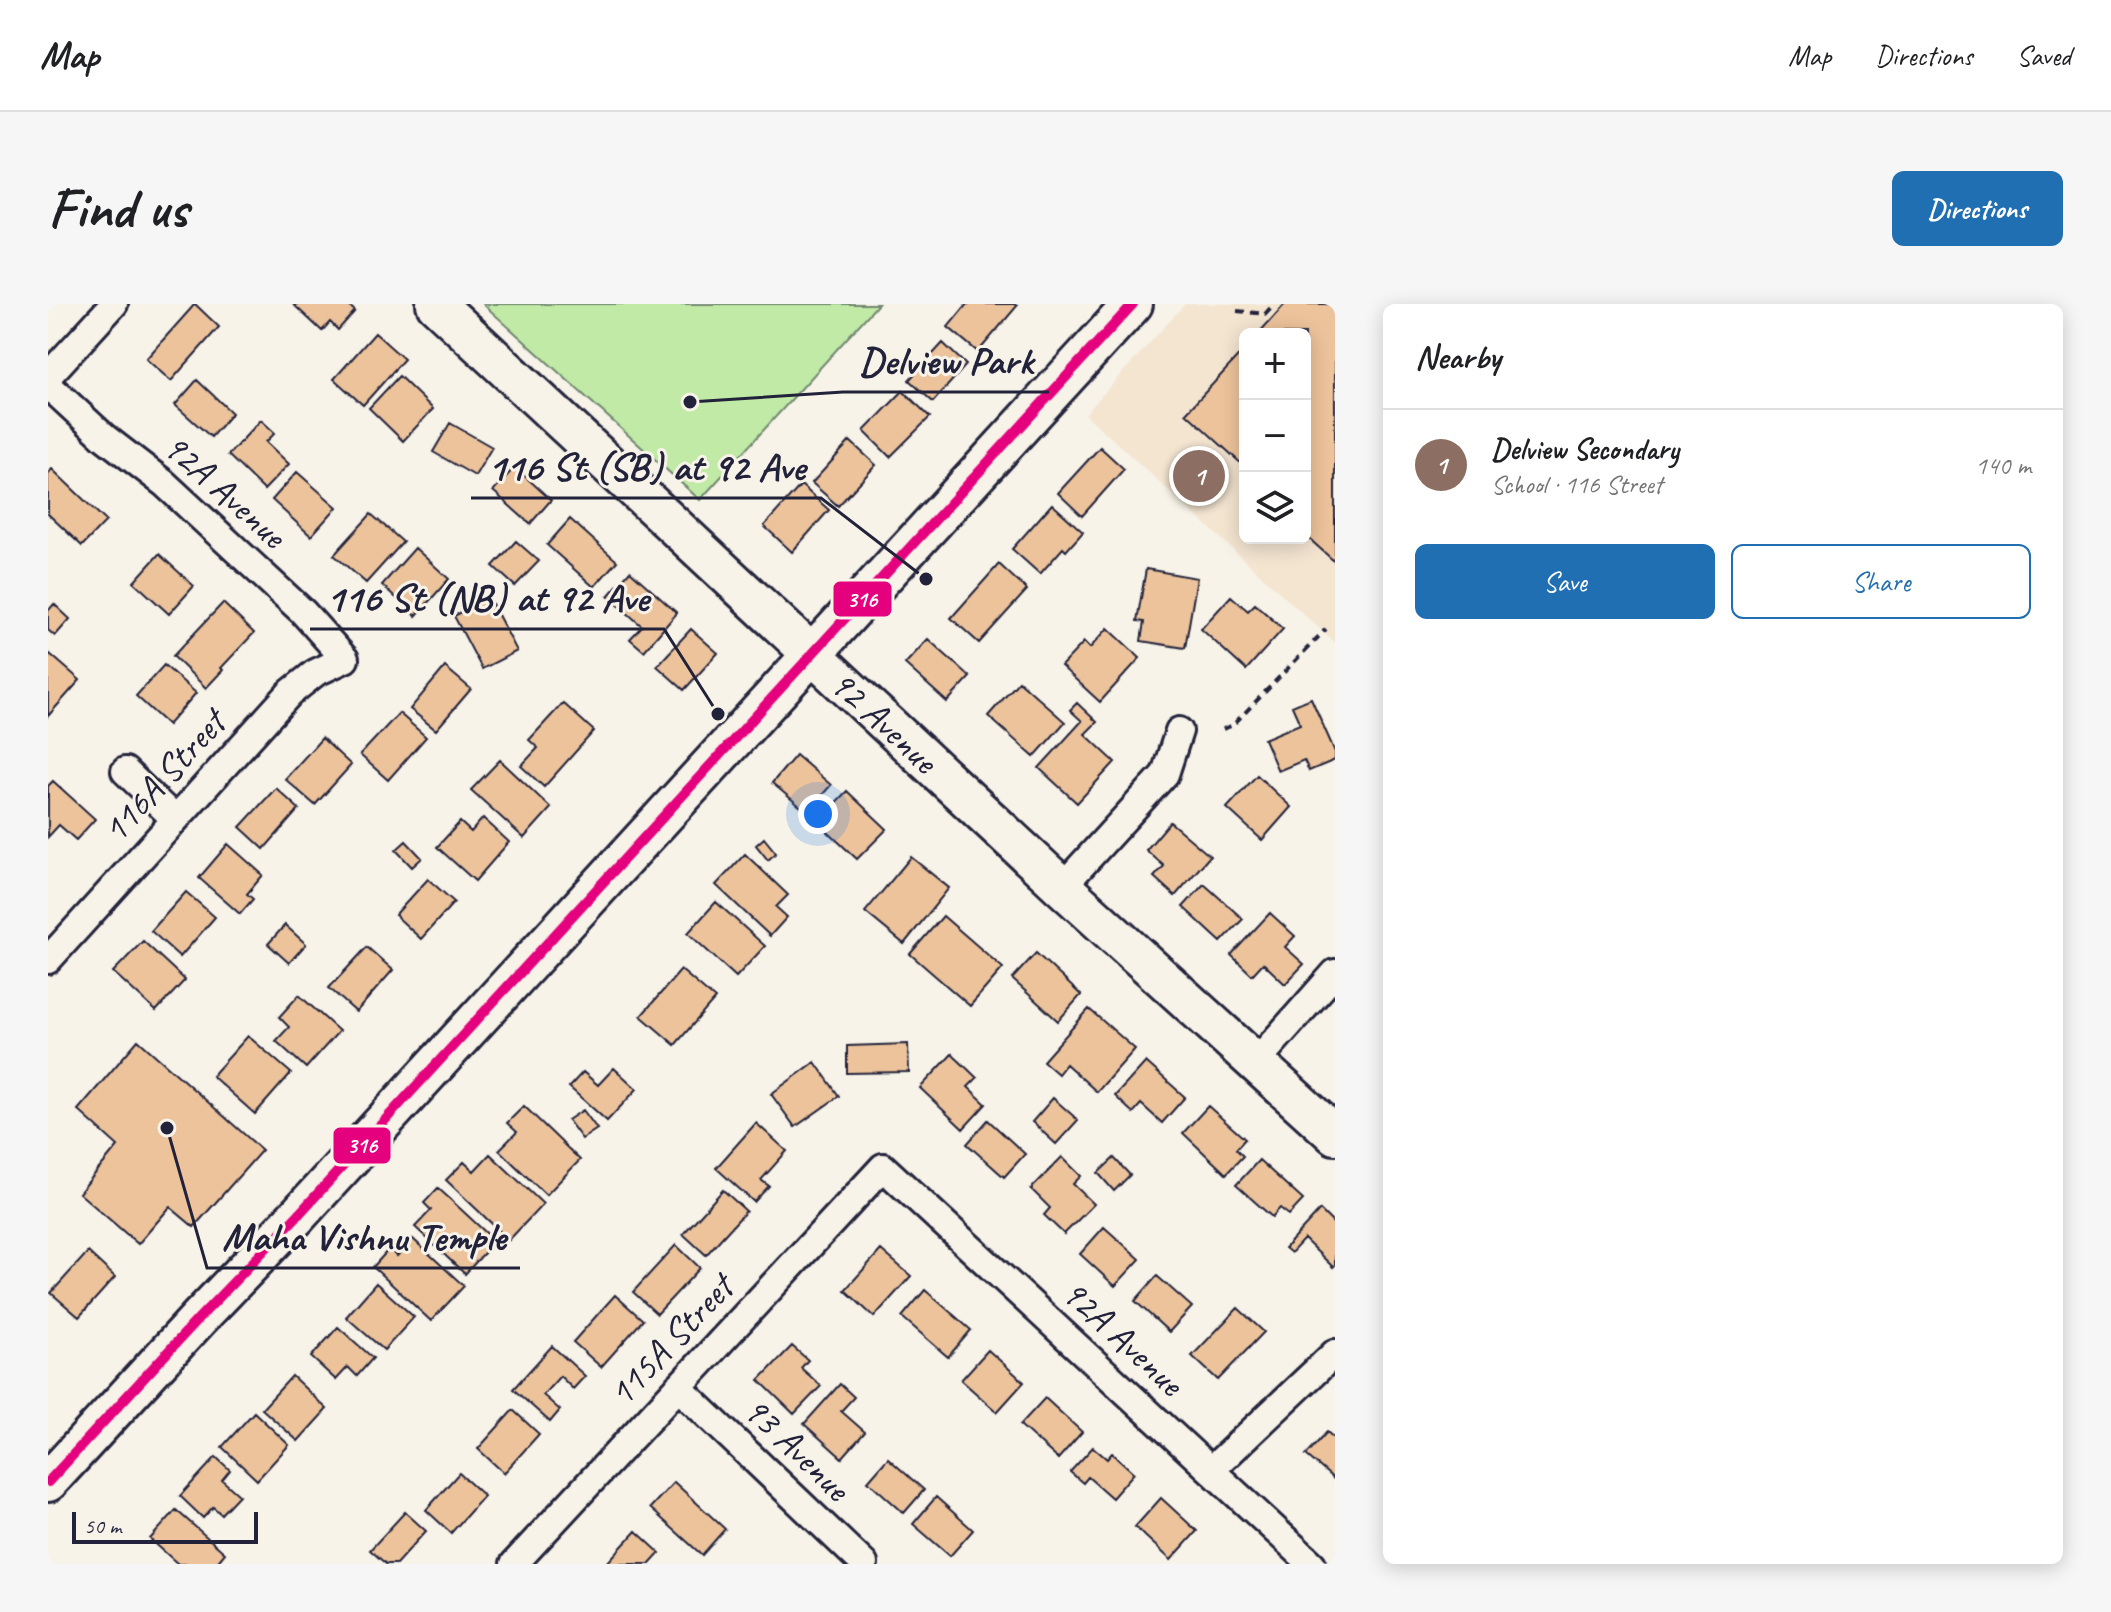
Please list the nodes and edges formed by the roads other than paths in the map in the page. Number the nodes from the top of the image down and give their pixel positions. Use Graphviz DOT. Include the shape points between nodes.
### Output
graph roads {
  1 [pos="114,304"];
  2 [pos="436,304"];
  3 [pos="1133,304"];
  4 [pos="50,373"];
  5 [pos="812,655"];
  6 [pos="345,659"];
  7 [pos="1179,731"];
  8 [pos="125,771"];
  9 [pos="175,819"];
  10 [pos="1062,887"];
  11 [pos="48,960"];
  12 [pos="1335,973"];
  13 [pos="1256,1062"];
  14 [pos="1335,1135"];
  15 [pos="883,1167"];
  16 [pos="1335,1353"];
  17 [pos="678,1387"];
  18 [pos="1211,1470"];
  19 [pos="48,1482"];
  20 [pos="514,1564"];
  21 [pos="864,1564"];
  22 [pos="1312,1564"];
  1 -- 4 [label="street"];
  2 -- 5 [label="street, 92 Avenue"];
  3 -- 5 [label="street"];
  4 -- 6 [label="street, 92A Avenue" via="104,437 177,495 303,612"];
  5 -- 10 [label="street, 92 Avenue"];
  5 -- 19 [label="street"];
  6 -- 9 [label="street, 116A Street" via="290,693"];
  7 -- 10 [label="street" via="1165,774"];
  8 -- 9 [label="street"];
  9 -- 11 [label="street, 116A Street"];
  10 -- 13 [label="street, 92 Avenue"];
  12 -- 13 [label="street"];
  13 -- 14 [label="street, 92 Avenue"];
  15 -- 17 [label="street, 115A Street"];
  15 -- 18 [label="street, 92A Avenue"];
  16 -- 18 [label="street"];
  17 -- 20 [label="street, 115A Street"];
  17 -- 21 [label="street, 93 Avenue"];
  18 -- 22 [label="street, 92A Avenue"];
}
